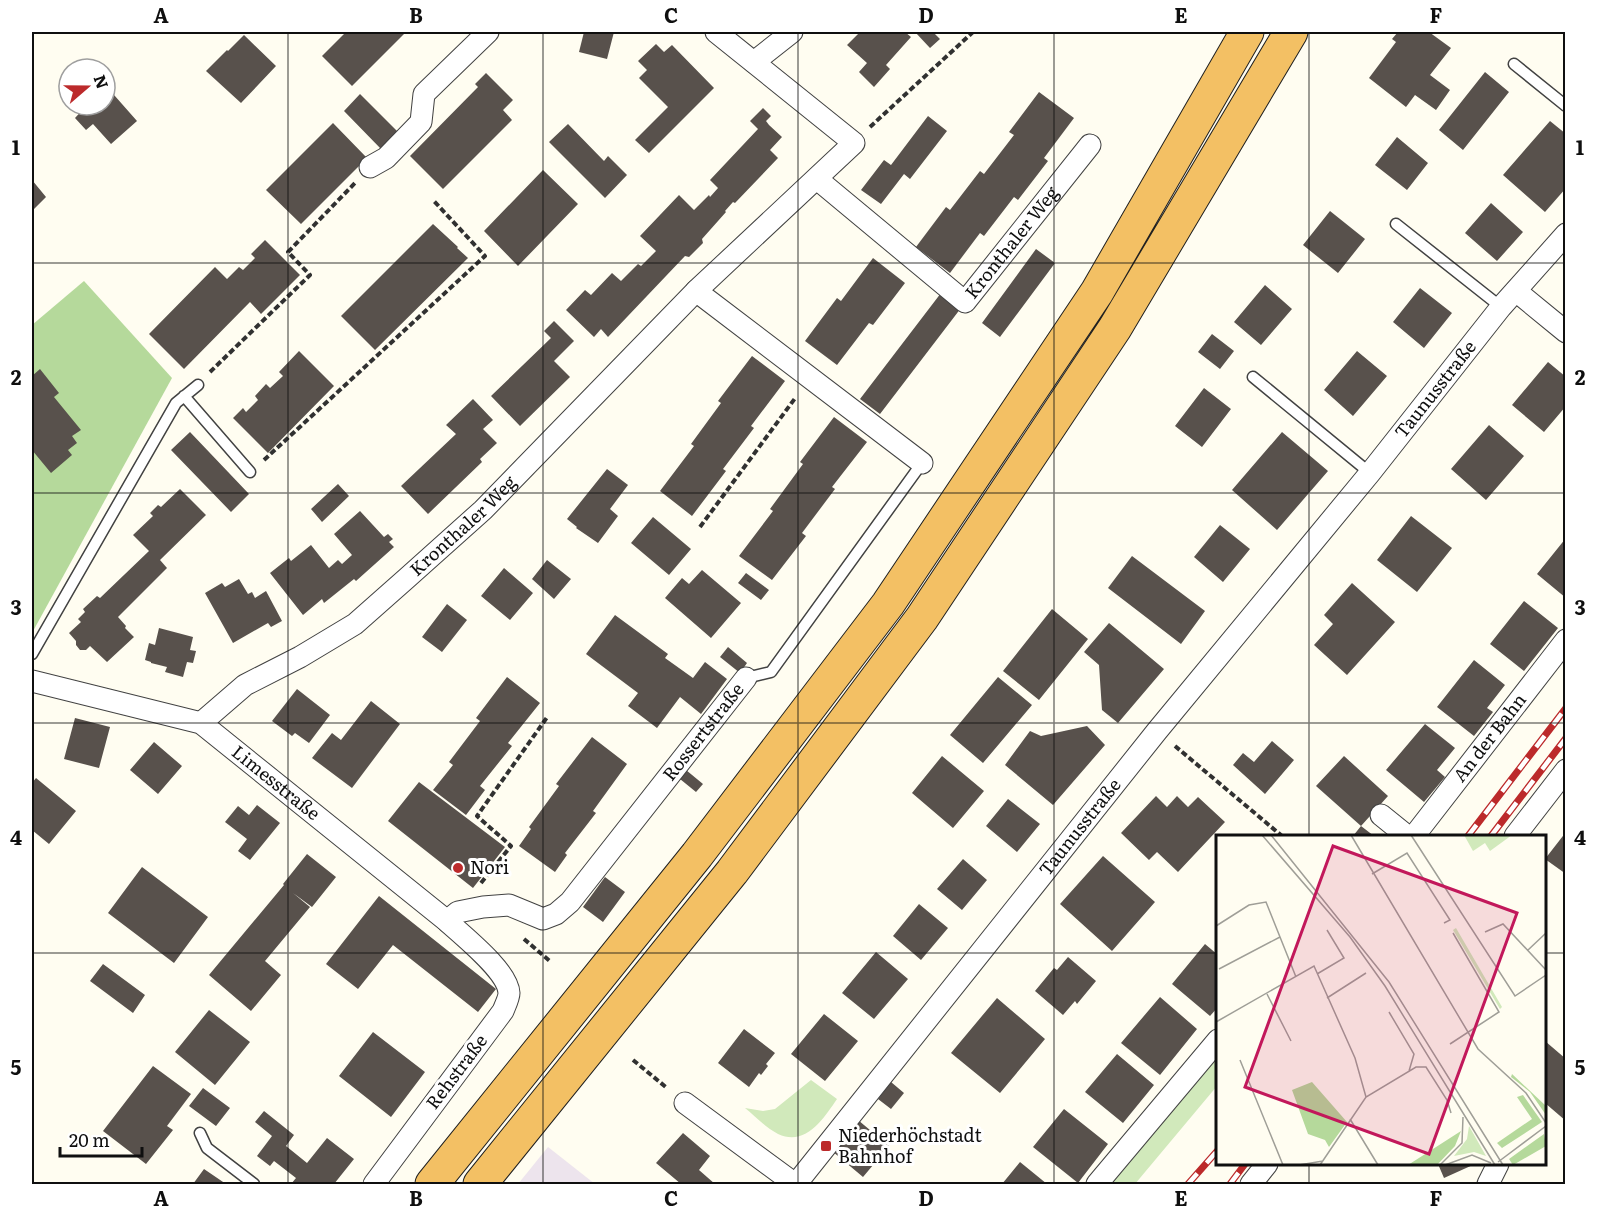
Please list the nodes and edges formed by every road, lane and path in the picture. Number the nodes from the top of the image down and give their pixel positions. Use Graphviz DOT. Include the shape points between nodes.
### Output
graph roads {
  1 [pos="488,32"];
  2 [pos="716,32"];
  3 [pos="792,32"];
  4 [pos="973,32"];
  5 [pos="1247,32"];
  6 [pos="1291,32"];
  7 [pos="754,62"];
  8 [pos="1514,64"];
  9 [pos="1566,106"];
  10 [pos="854,143"];
  11 [pos="1090,145"];
  12 [pos="370,167"];
  13 [pos="817,179"];
  14 [pos="433,200"];
  15 [pos="1396,224"];
  16 [pos="1566,234"];
  17 [pos="696,291"];
  18 [pos="1516,291"];
  19 [pos="1502,308"];
  20 [pos="1566,332"];
  21 [pos="811,377"];
  22 [pos="1253,377"];
  23 [pos="198,385"];
  24 [pos="184,396"];
  25 [pos="922,463"];
  26 [pos="250,472"];
  27 [pos="1370,473"];
  28 [pos="700,527"];
  29 [pos="1566,640"];
  30 [pos="32,654"];
  31 [pos="746,678"];
  32 [pos="33,687"];
  33 [pos="548,716"];
  34 [pos="201,723"];
  35 [pos="1157,731"];
  36 [pos="1566,770"];
  37 [pos="1381,815"];
  38 [pos="1278,835"];
  39 [pos="1405,835"];
  40 [pos="1416,835"];
  41 [pos="1517,835"];
  42 [pos="452,916"];
  43 [pos="519,934"];
  44 [pos="485,956"];
  45 [pos="551,962"];
  46 [pos="1216,1042"];
  47 [pos="633,1060"];
  48 [pos="685,1103"];
  49 [pos="200,1133"];
  50 [pos="1266,1165"];
  51 [pos="1498,1165"];
  52 [pos="254,1185"];
  53 [pos="374,1185"];
  54 [pos="432,1185"];
  55 [pos="480,1185"];
  56 [pos="796,1185"];
  57 [pos="1097,1185"];
  58 [pos="1251,1185"];
  59 [pos="1488,1185"];
  1 -- 12 [label="street" via="424,94 421,122 386,158"];
  2 -- 7 [label="street"];
  3 -- 7 [label="street"];
  4 -- 10 [label="path"];
  5 -- 54 [label="highway" via="1097,292 888,604 697,855"];
  6 -- 55 [label="highway" via="1115,328 922,618 732,872"];
  7 -- 10 [label="street"];
  8 -- 9 [label="lane"];
  10 -- 13 [label="street, Kronthaler Weg"];
  11 -- 13 [label="street, Kronthaler Weg" via="965,302"];
  12 -- 23 [label="path" via="288,252 309,275"];
  13 -- 17 [label="street, Kronthaler Weg"];
  14 -- 26 [label="path" via="485,256"];
  15 -- 19 [label="lane"];
  16 -- 18 [label="street, Taunusstraße"];
  17 -- 21 [label="street"];
  17 -- 34 [label="street, Kronthaler Weg" via="483,510 355,624 245,685"];
  18 -- 19 [label="street, Taunusstraße"];
  18 -- 20 [label="street"];
  19 -- 27 [label="street, Taunusstraße"];
  21 -- 25 [label="street"];
  21 -- 28 [label="path"];
  22 -- 27 [label="lane"];
  23 -- 24 [label="lane"];
  24 -- 26 [label="lane"];
  24 -- 30 [label="lane" via="176,403"];
  25 -- 31 [label="lane, Rossertstraße" via="771,672"];
  27 -- 35 [label="street, Taunusstraße"];
  29 -- 40 [label="street, An der Bahn"];
  31 -- 42 [label="street, Rossertstraße" via="570,902 556,914 543,919 509,905"];
  32 -- 34 [label="street, Limesstraße"];
  33 -- 42 [label="path" via="477,816 511,846"];
  34 -- 42 [label="street, Limesstraße"];
  35 -- 38 [label="path"];
  35 -- 56 [label="street, Taunusstraße"];
  36 -- 41 [label="street"];
  37 -- 39 [label="street"];
  42 -- 44 [label="street, Limesstraße"];
  43 -- 45 [label="path"];
  44 -- 53 [label="street, Rehstraße" via="504,978 509,994 503,1011"];
  46 -- 57 [label="street"];
  47 -- 48 [label="path"];
  48 -- 56 [label="street"];
  49 -- 52 [label="lane" via="207,1148"];
  50 -- 58 [label="street"];
  51 -- 59 [label="street"];
}
